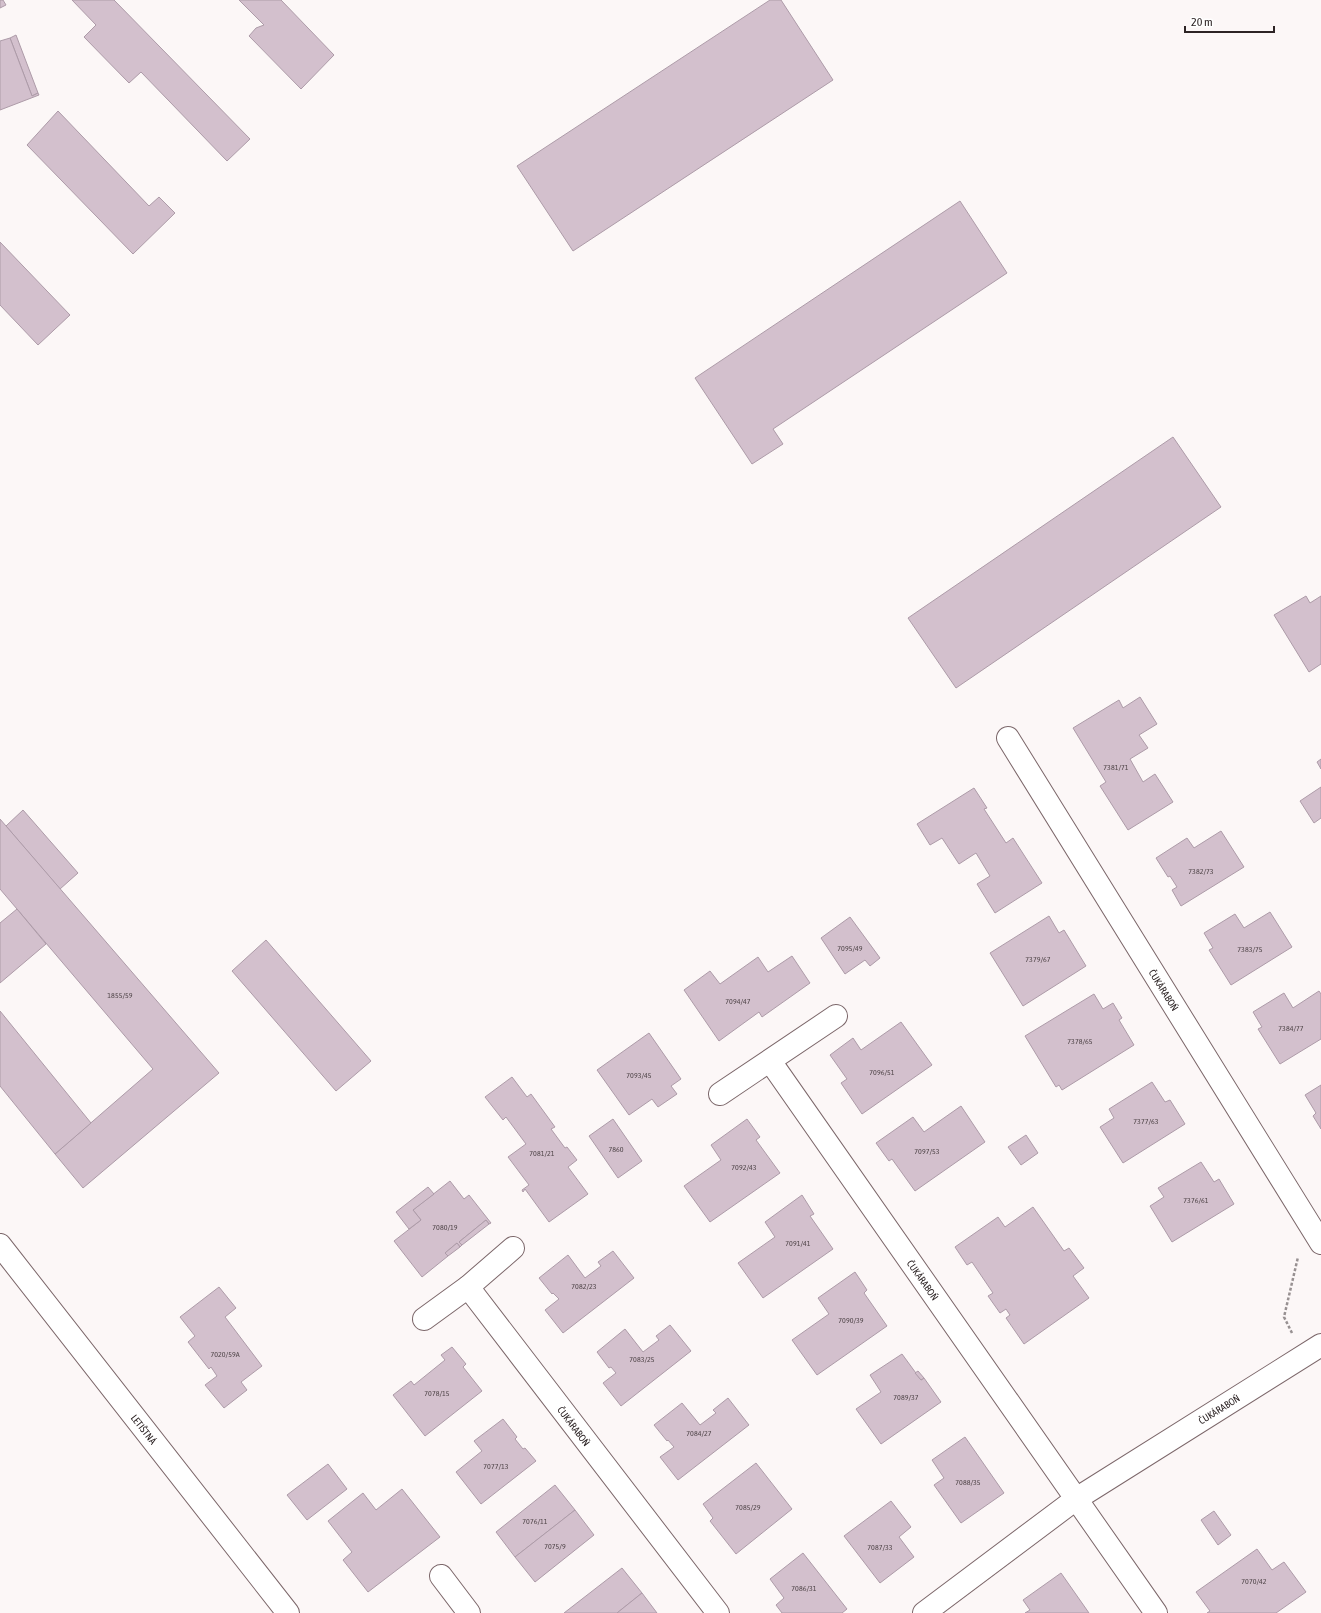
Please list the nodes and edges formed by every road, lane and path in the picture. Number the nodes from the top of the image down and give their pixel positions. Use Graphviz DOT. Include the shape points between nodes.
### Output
graph roads {
  1 [pos="1008,738"];
  2 [pos="836,1016"];
  3 [pos="770,1061"];
  4 [pos="720,1094"];
  5 [pos="1320,1242"];
  6 [pos="0,1245"];
  7 [pos="513,1248"];
  8 [pos="468,1287"];
  9 [pos="424,1319"];
  10 [pos="1313,1350"];
  11 [pos="1076,1499"];
  12 [pos="440,1576"];
  13 [pos="288,1613"];
  14 [pos="469,1613"];
  15 [pos="718,1613"];
  16 [pos="924,1613"];
  17 [pos="1156,1613"];
  1 -- 5 [label="street, ČUKÁRABOŇ"];
  2 -- 3 [label="street"];
  3 -- 4 [label="street"];
  3 -- 11 [label="street, ČUKÁRABOŇ"];
  5 -- 10 [label="path" via="1299,1254 1284,1317"];
  6 -- 13 [label="street, LETIŠTNÁ"];
  7 -- 8 [label="street"];
  8 -- 9 [label="street"];
  8 -- 15 [label="street, ČUKÁRABOŇ"];
  10 -- 11 [label="street, ČUKÁRABOŇ"];
  11 -- 16 [label="street, ČUKÁRABOŇ"];
  11 -- 17 [label="street, ČUKÁRABOŇ"];
  12 -- 14 [label="street"];
}
